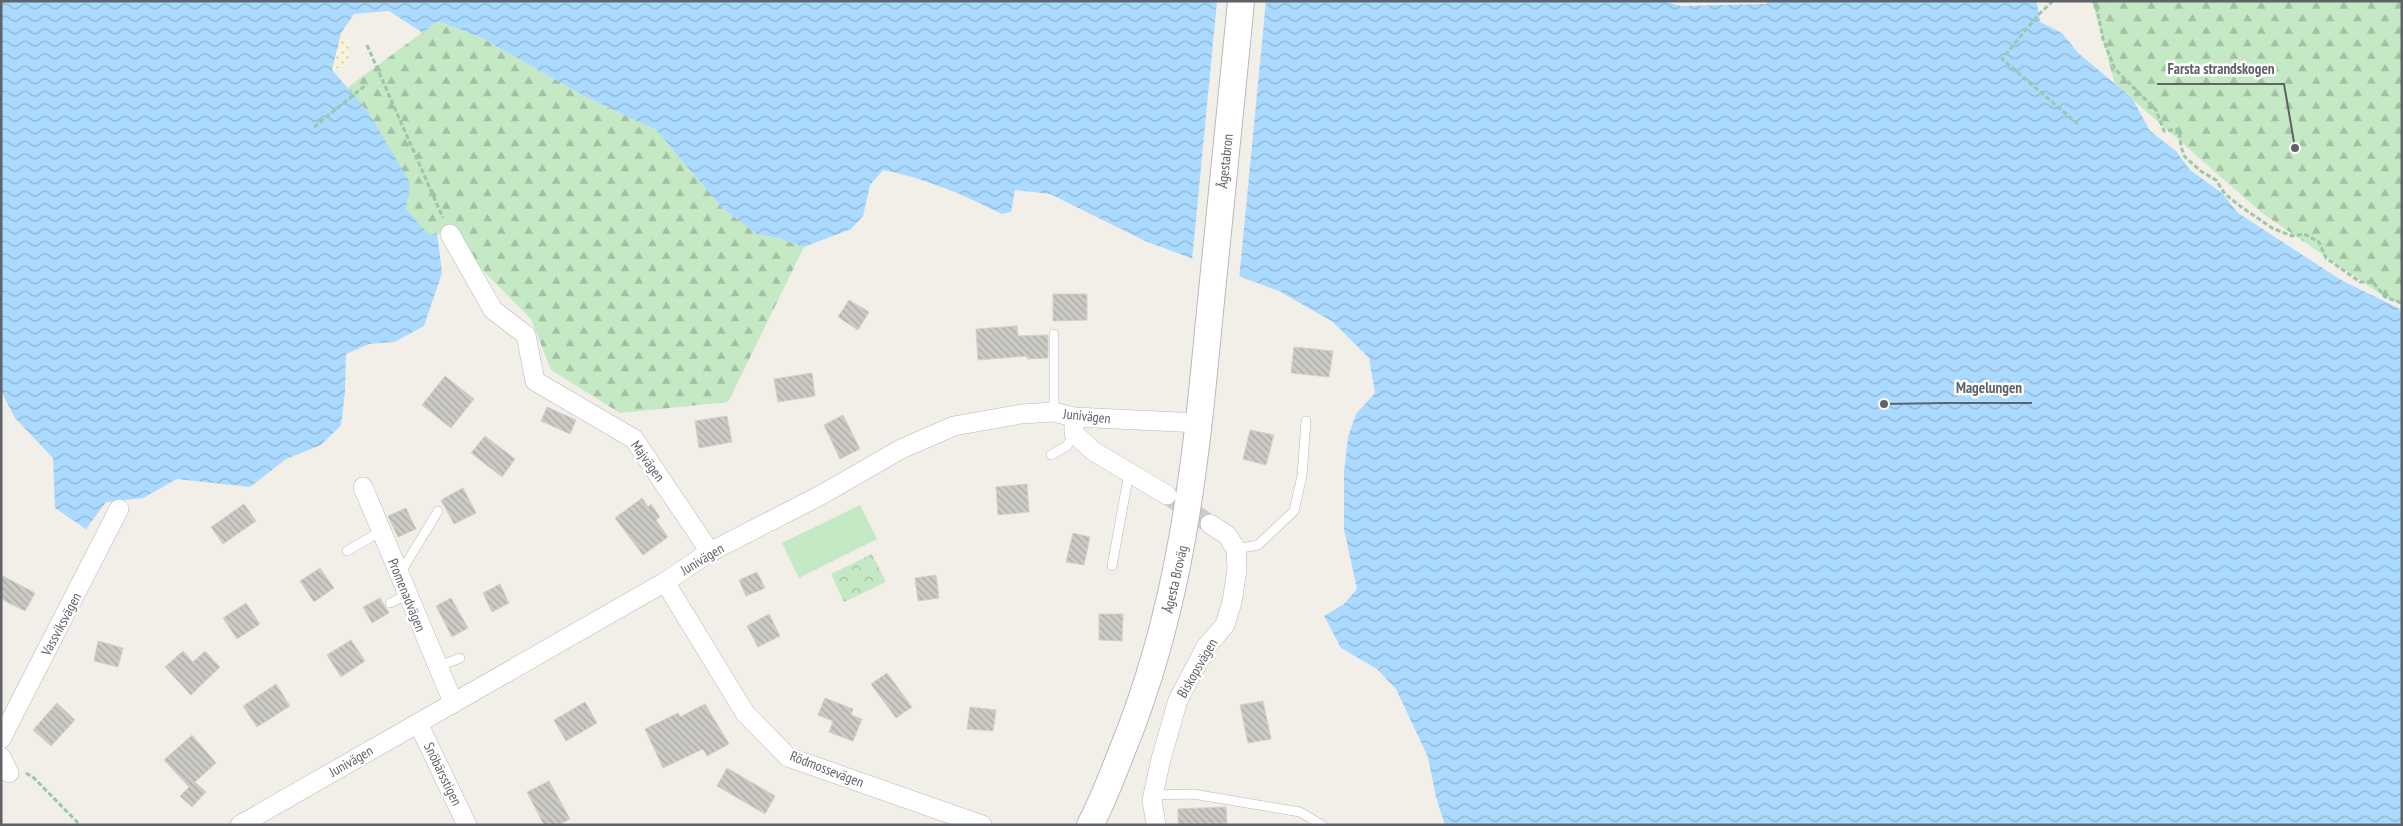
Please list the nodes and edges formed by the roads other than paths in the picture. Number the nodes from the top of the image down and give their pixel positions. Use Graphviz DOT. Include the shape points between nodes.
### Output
graph roads {
  1 [pos="1241,1"];
  2 [pos="450,234"];
  3 [pos="1209,321"];
  4 [pos="1054,334"];
  5 [pos="1054,412"];
  6 [pos="1306,421"];
  7 [pos="1200,423"];
  8 [pos="1074,425"];
  9 [pos="1051,455"];
  10 [pos="1129,472"];
  11 [pos="363,487"];
  12 [pos="1167,495"];
  13 [pos="119,509"];
  14 [pos="438,511"];
  15 [pos="1210,524"];
  16 [pos="381,530"];
  17 [pos="1236,549"];
  18 [pos="347,551"];
  19 [pos="710,552"];
  20 [pos="1112,566"];
  21 [pos="399,575"];
  22 [pos="664,582"];
  23 [pos="407,595"];
  24 [pos="390,603"];
  25 [pos="460,658"];
  26 [pos="437,668"];
  27 [pos="453,702"];
  28 [pos="418,723"];
  29 [pos="1,739"];
  30 [pos="1154,795"];
  31 [pos="240,825"];
  32 [pos="467,825"];
  33 [pos="982,825"];
  34 [pos="1090,825"];
  35 [pos="1156,825"];
  36 [pos="1322,825"];
  1 -- 3 [label="main road, Ågestabron"];
  2 -- 19 [label="street, Majvägen" via="493,310 526,335 535,381 634,438"];
  3 -- 7 [label="main road, Ågesta Broväg"];
  4 -- 5 [label="lane"];
  5 -- 8 [label="street, Junivägen"];
  5 -- 19 [label="street, Junivägen" via="1021,414 954,426 901,449 823,494"];
  6 -- 17 [label="lane" via="1302,476 1294,511 1258,544"];
  7 -- 8 [label="street, Junivägen"];
  7 -- 34 [label="main road, Ågesta Broväg" via="1185,533 1169,608 1134,724"];
  8 -- 9 [label="lane" via="1067,446"];
  8 -- 10 [label="street" via="1093,451"];
  10 -- 12 [label="street"];
  10 -- 20 [label="lane"];
  11 -- 16 [label="street, Promenadvägen"];
  13 -- 29 [label="street, Vassviksvägen"];
  14 -- 21 [label="lane"];
  15 -- 17 [label="street" via="1227,535"];
  16 -- 18 [label="lane"];
  16 -- 21 [label="street, Promenadvägen"];
  17 -- 30 [label="street, Biskopsvägen" via="1232,602 1224,625 1206,647 1178,700"];
  19 -- 22 [label="street, Junivägen"];
  21 -- 23 [label="street, Promenadvägen"];
  22 -- 27 [label="street, Junivägen"];
  22 -- 33 [label="street, Rödmossevägen" via="745,713 788,756"];
  23 -- 24 [label="lane"];
  23 -- 26 [label="street, Promenadvägen"];
  25 -- 26 [label="lane"];
  26 -- 27 [label="street, Promenadvägen"];
  27 -- 28 [label="street, Junivägen"];
  28 -- 31 [label="street, Junivägen"];
  28 -- 32 [label="street, Snöbärsstigen"];
  30 -- 35 [label="street, Biskopsvägen"];
  30 -- 36 [label="lane" via="1193,794 1300,812"];
}
